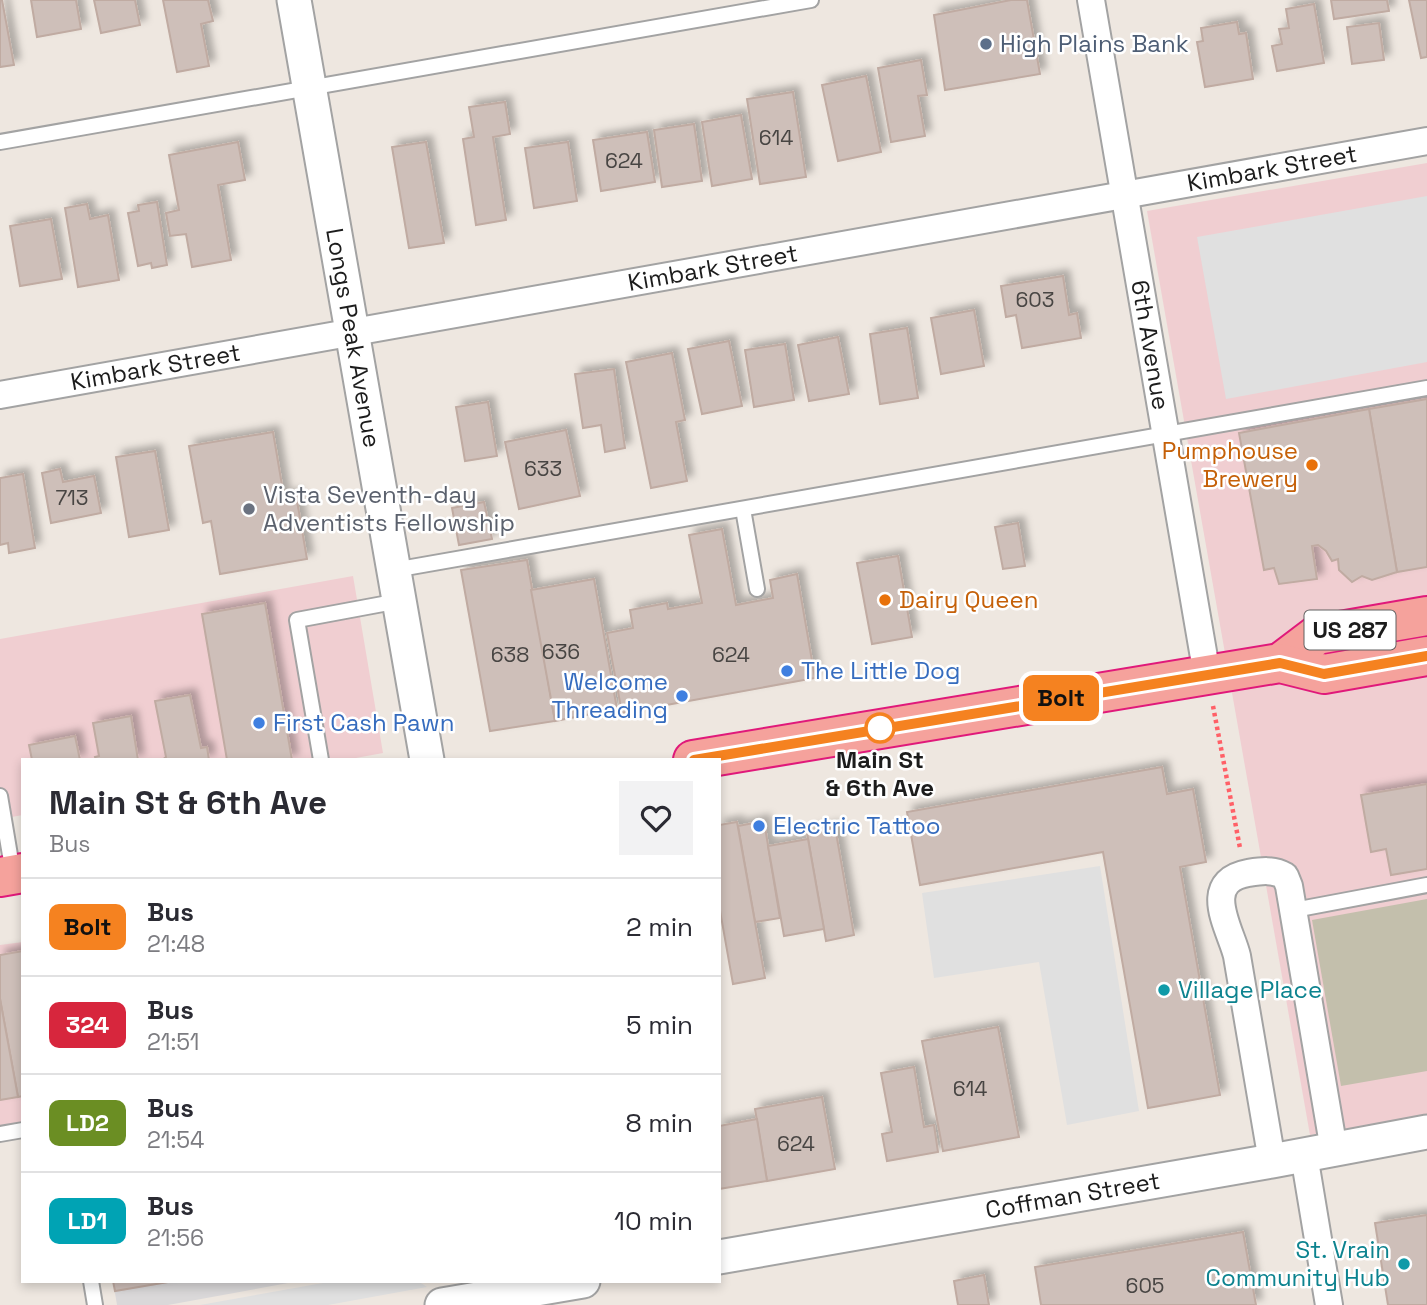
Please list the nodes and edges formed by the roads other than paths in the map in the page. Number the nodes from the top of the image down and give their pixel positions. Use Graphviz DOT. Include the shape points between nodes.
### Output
graph roads {
  1 [pos="294,0"];
  2 [pos="811,0"];
  3 [pos="1091,0"];
  4 [pos="310,89"];
  5 [pos="1427,141"];
  6 [pos="0,142"];
  7 [pos="1125,195"];
  8 [pos="352,332"];
  9 [pos="1427,388"];
  10 [pos="0,395"];
  11 [pos="1166,435"];
  12 [pos="743,509"];
  13 [pos="396,585"];
  14 [pos="757,589"];
  15 [pos="1427,616"];
  16 [pos="1427,656"];
  17 [pos="1280,663"];
  18 [pos="1207,675"];
  19 [pos="321,758"];
  20 [pos="426,758"];
  21 [pos="705,758"];
  22 [pos="0,796"];
  23 [pos="12,875"];
  24 [pos="1427,886"];
  25 [pos="1294,910"];
  26 [pos="21,1130"];
  27 [pos="1427,1132"];
  28 [pos="0,1134"];
  29 [pos="1303,1155"];
  30 [pos="721,1257"];
  31 [pos="91,1283"];
  32 [pos="572,1283"];
  33 [pos="519,1293"];
  34 [pos="95,1305"];
  35 [pos="442,1305"];
  36 [pos="1329,1305"];
  1 -- 4 [label="street, Longs Peak Avenue"];
  2 -- 4 [label="lane"];
  3 -- 7 [label="street, 6th Avenue"];
  4 -- 6 [label="lane"];
  4 -- 8 [label="street, Longs Peak Avenue"];
  5 -- 7 [label="street, Kimbark Street"];
  7 -- 8 [label="street, Kimbark Street"];
  7 -- 11 [label="street, 6th Avenue"];
  8 -- 10 [label="street, Kimbark Street"];
  8 -- 13 [label="street, Longs Peak Avenue"];
  9 -- 11 [label="lane"];
  11 -- 12 [label="lane"];
  11 -- 18 [label="street, 6th Avenue"];
  12 -- 13 [label="lane"];
  12 -- 14 [label="lane"];
  13 -- 19 [label="lane" via="297,620"];
  13 -- 20 [label="street, Longs Peak Avenue"];
  15 -- 17 [label="highway, US 287" via="1317,635"];
  16 -- 17 [label="highway, US 287" via="1324,674"];
  17 -- 18 [label="highway, US 287"];
  18 -- 21 [label="highway, US 287"];
  22 -- 23 [label="lane"];
  24 -- 25 [label="lane"];
  25 -- 29 [label="street"];
  25 -- 29 [label="street" via="1285,876 1274,871 1237,877 1226,887 1221,901 1223,922 1234,942"];
  26 -- 28 [label="lane"];
  27 -- 29 [label="street, Coffman Street"];
  29 -- 30 [label="street, Coffman Street"];
  29 -- 36 [label="street"];
  31 -- 34 [label="lane"];
  32 -- 33 [label="street"];
  33 -- 35 [label="street"];
}
